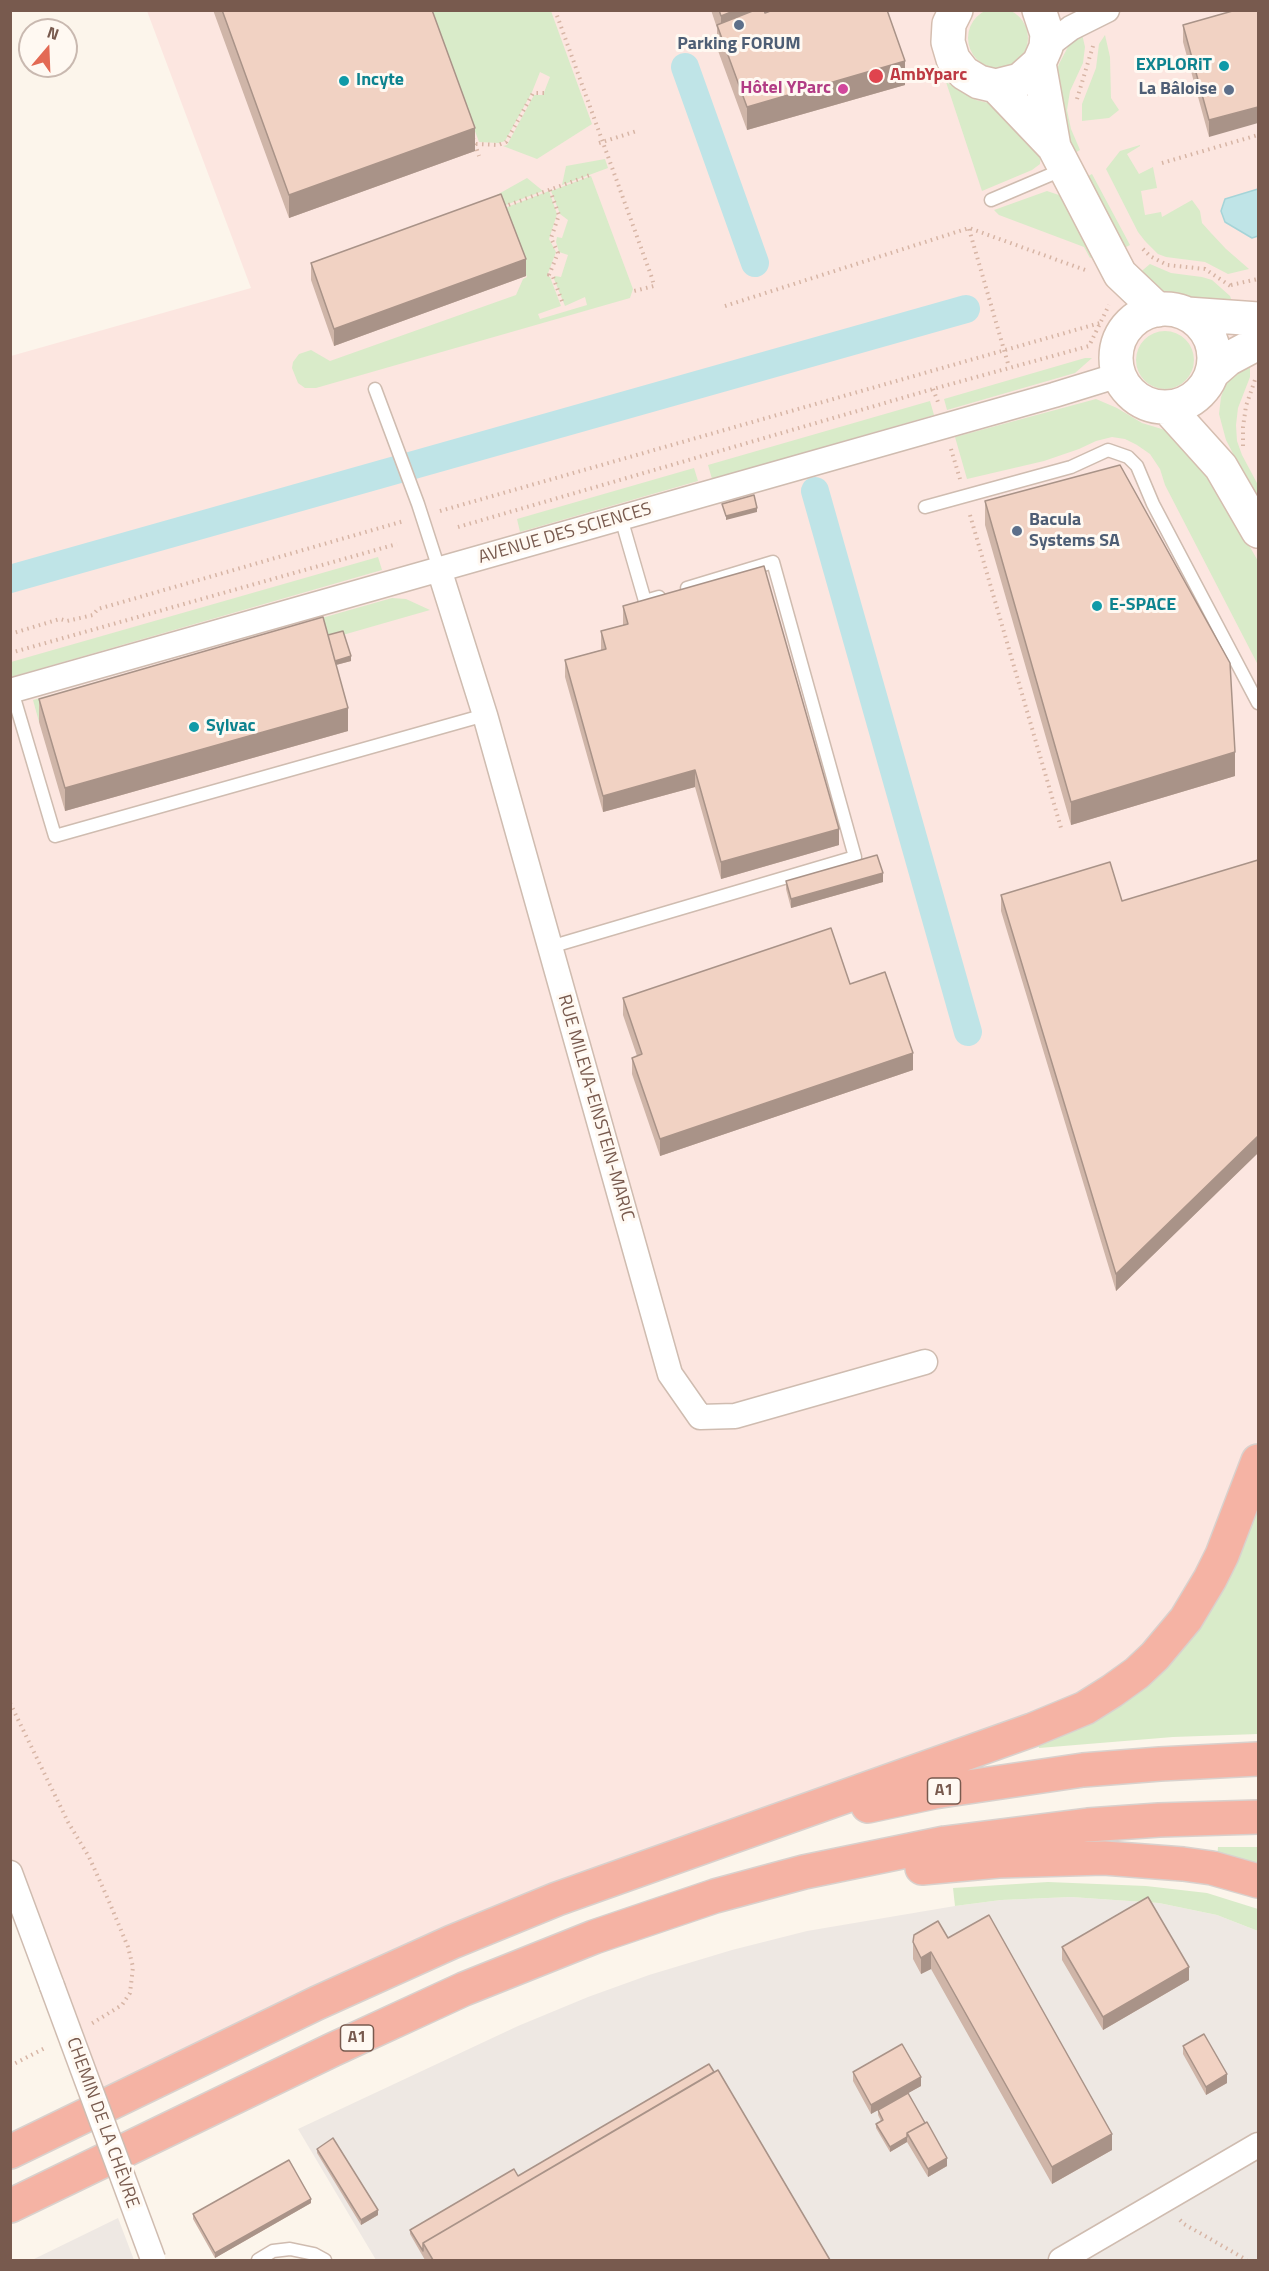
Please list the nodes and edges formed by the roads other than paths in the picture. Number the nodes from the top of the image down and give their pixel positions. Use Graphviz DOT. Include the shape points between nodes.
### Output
graph roads {
  1 [pos="956,10"];
  2 [pos="1039,10"];
  3 [pos="1107,10"];
  4 [pos="1042,55"];
  5 [pos="996,86"];
  6 [pos="1059,158"];
  7 [pos="991,200"];
  8 [pos="1105,280"];
  9 [pos="1173,312"];
  10 [pos="1258,319"];
  11 [pos="1110,331"];
  12 [pos="1258,343"];
  13 [pos="1119,375"];
  14 [pos="1207,382"];
  15 [pos="375,389"];
  16 [pos="1167,407"];
  17 [pos="1234,461"];
  18 [pos="925,507"];
  19 [pos="621,518"];
  20 [pos="1258,531"];
  21 [pos="439,569"];
  22 [pos="11,691"];
  23 [pos="1258,703"];
  24 [pos="485,715"];
  25 [pos="550,947"];
  26 [pos="925,1362"];
  27 [pos="1258,1461"];
  28 [pos="1258,1759"];
  29 [pos="1258,1817"];
  30 [pos="638,1870"];
  31 [pos="10,1873"];
  32 [pos="1258,1881"];
  33 [pos="715,1896"];
  34 [pos="1258,2145"];
  35 [pos="10,2152"];
  36 [pos="10,2206"];
  37 [pos="153,2260"];
  38 [pos="258,2260"];
  39 [pos="325,2260"];
  40 [pos="1061,2260"];
  1 -- 5 [label="street" via="948,42 953,59 964,73"];
  2 -- 4 [label="street" via="1047,34"];
  3 -- 4 [label="street" via="1071,28"];
  4 -- 5 [label="street" via="1031,73"];
  4 -- 6 [label="street"];
  5 -- 6 [label="street"];
  6 -- 7 [label="lane"];
  6 -- 8 [label="street"];
  8 -- 9 [label="street"];
  8 -- 11 [label="street"];
  9 -- 10 [label="street"];
  9 -- 11 [label="street" via="1135,319"];
  9 -- 14 [label="street" via="1199,322 1210,339 1214,359"];
  11 -- 13 [label="street"];
  12 -- 14 [label="street" via="1228,358"];
  13 -- 16 [label="street" via="1138,399 1152,406"];
  13 -- 19 [label="street, AVENUE DES SCIENCES"];
  14 -- 16 [label="street" via="1180,405"];
  14 -- 17 [label="street"];
  15 -- 21 [label="lane"];
  16 -- 17 [label="street"];
  17 -- 20 [label="street"];
  18 -- 23 [label="lane" via="1071,467 1108,450 1128,457 1137,466 1153,504"];
  19 -- 21 [label="street, AVENUE DES SCIENCES"];
  19 -- 25 [label="lane" via="645,601 773,562 855,857"];
  21 -- 22 [label="street, AVENUE DES SCIENCES"];
  21 -- 24 [label="street, RUE MILEVA-EINSTEIN-MARIC"];
  22 -- 24 [label="lane" via="55,836"];
  24 -- 25 [label="street, RUE MILEVA-EINSTEIN-MARIC"];
  25 -- 26 [label="street, RUE MILEVA-EINSTEIN-MARIC" via="670,1374 700,1416 735,1416"];
  27 -- 30 [label="highway" via="1222,1555 1198,1600 1155,1656 1112,1691 1074,1713 1032,1730"];
  28 -- 30 [label="highway, A1" via="1083,1770 934,1792 794,1823"];
  29 -- 33 [label="highway, A1" via="1088,1825 945,1843 804,1872"];
  30 -- 35 [label="highway, A1" via="384,1972"];
  31 -- 37 [label="street, CHEMIN DE LA CHÈVRE, bridge"];
  32 -- 33 [label="highway" via="1183,1864 1059,1858 932,1867"];
  33 -- 36 [label="highway, A1" via="594,1937 464,1989"];
  34 -- 40 [label="street"];
  38 -- 39 [label="lane" via="290,2249"];
}
